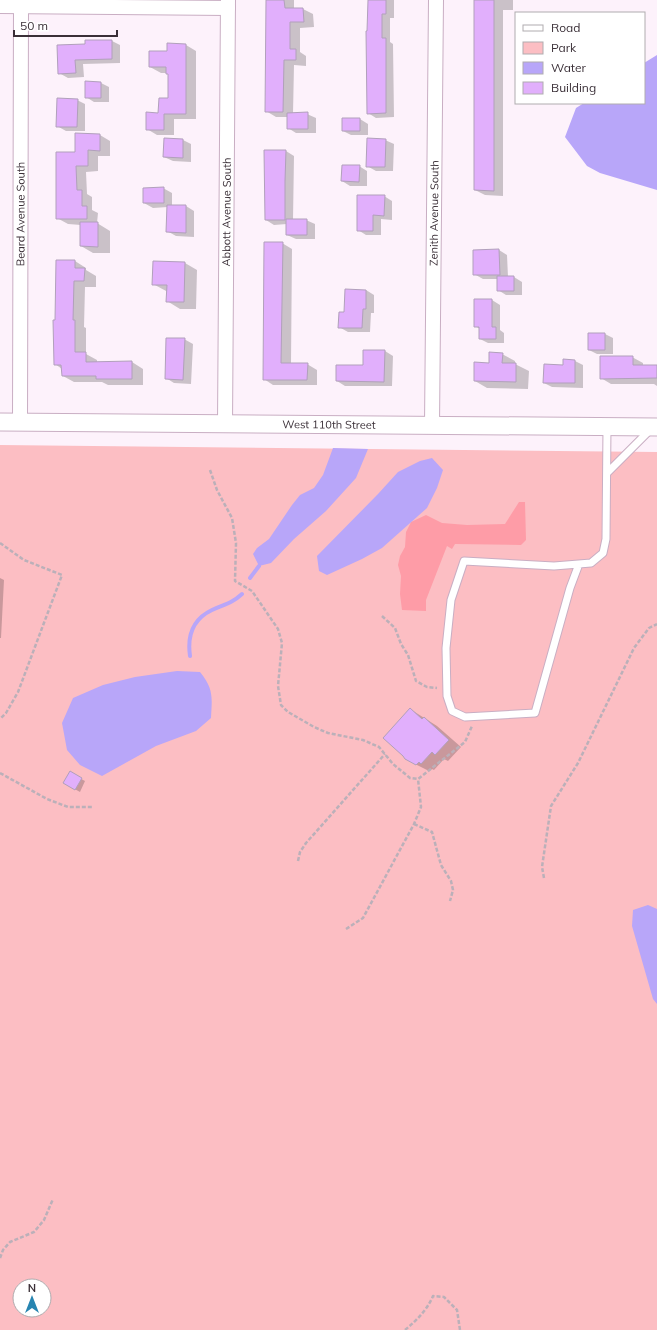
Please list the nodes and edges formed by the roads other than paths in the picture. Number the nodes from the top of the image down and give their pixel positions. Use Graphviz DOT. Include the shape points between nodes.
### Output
graph roads {
  1 [pos="436,0"];
  2 [pos="21,3"];
  3 [pos="228,4"];
  4 [pos="0,6"];
  5 [pos="0,422"];
  6 [pos="20,422"];
  7 [pos="225,424"];
  8 [pos="432,426"];
  9 [pos="607,427"];
  10 [pos="655,427"];
  11 [pos="607,472"];
  12 [pos="579,564"];
  1 -- 8 [label="street, Zenith Avenue South"];
  2 -- 3 [label="street"];
  2 -- 4 [label="street"];
  2 -- 6 [label="street, Beard Avenue South"];
  3 -- 7 [label="street, Abbott Avenue South"];
  5 -- 6 [label="street, West 110th Street"];
  6 -- 7 [label="street, West 110th Street"];
  7 -- 8 [label="street, West 110th Street"];
  8 -- 9 [label="street, West 110th Street"];
  9 -- 10 [label="street, West 110th Street"];
  9 -- 11 [label="lane"];
  10 -- 11 [label="lane"];
  11 -- 12 [label="lane" via="606,539 603,553 591,563"];
  12 -- 12 [label="lane" via="535,713 465,717 452,711 447,696 446,648 451,600 464,561 554,566"];
}
